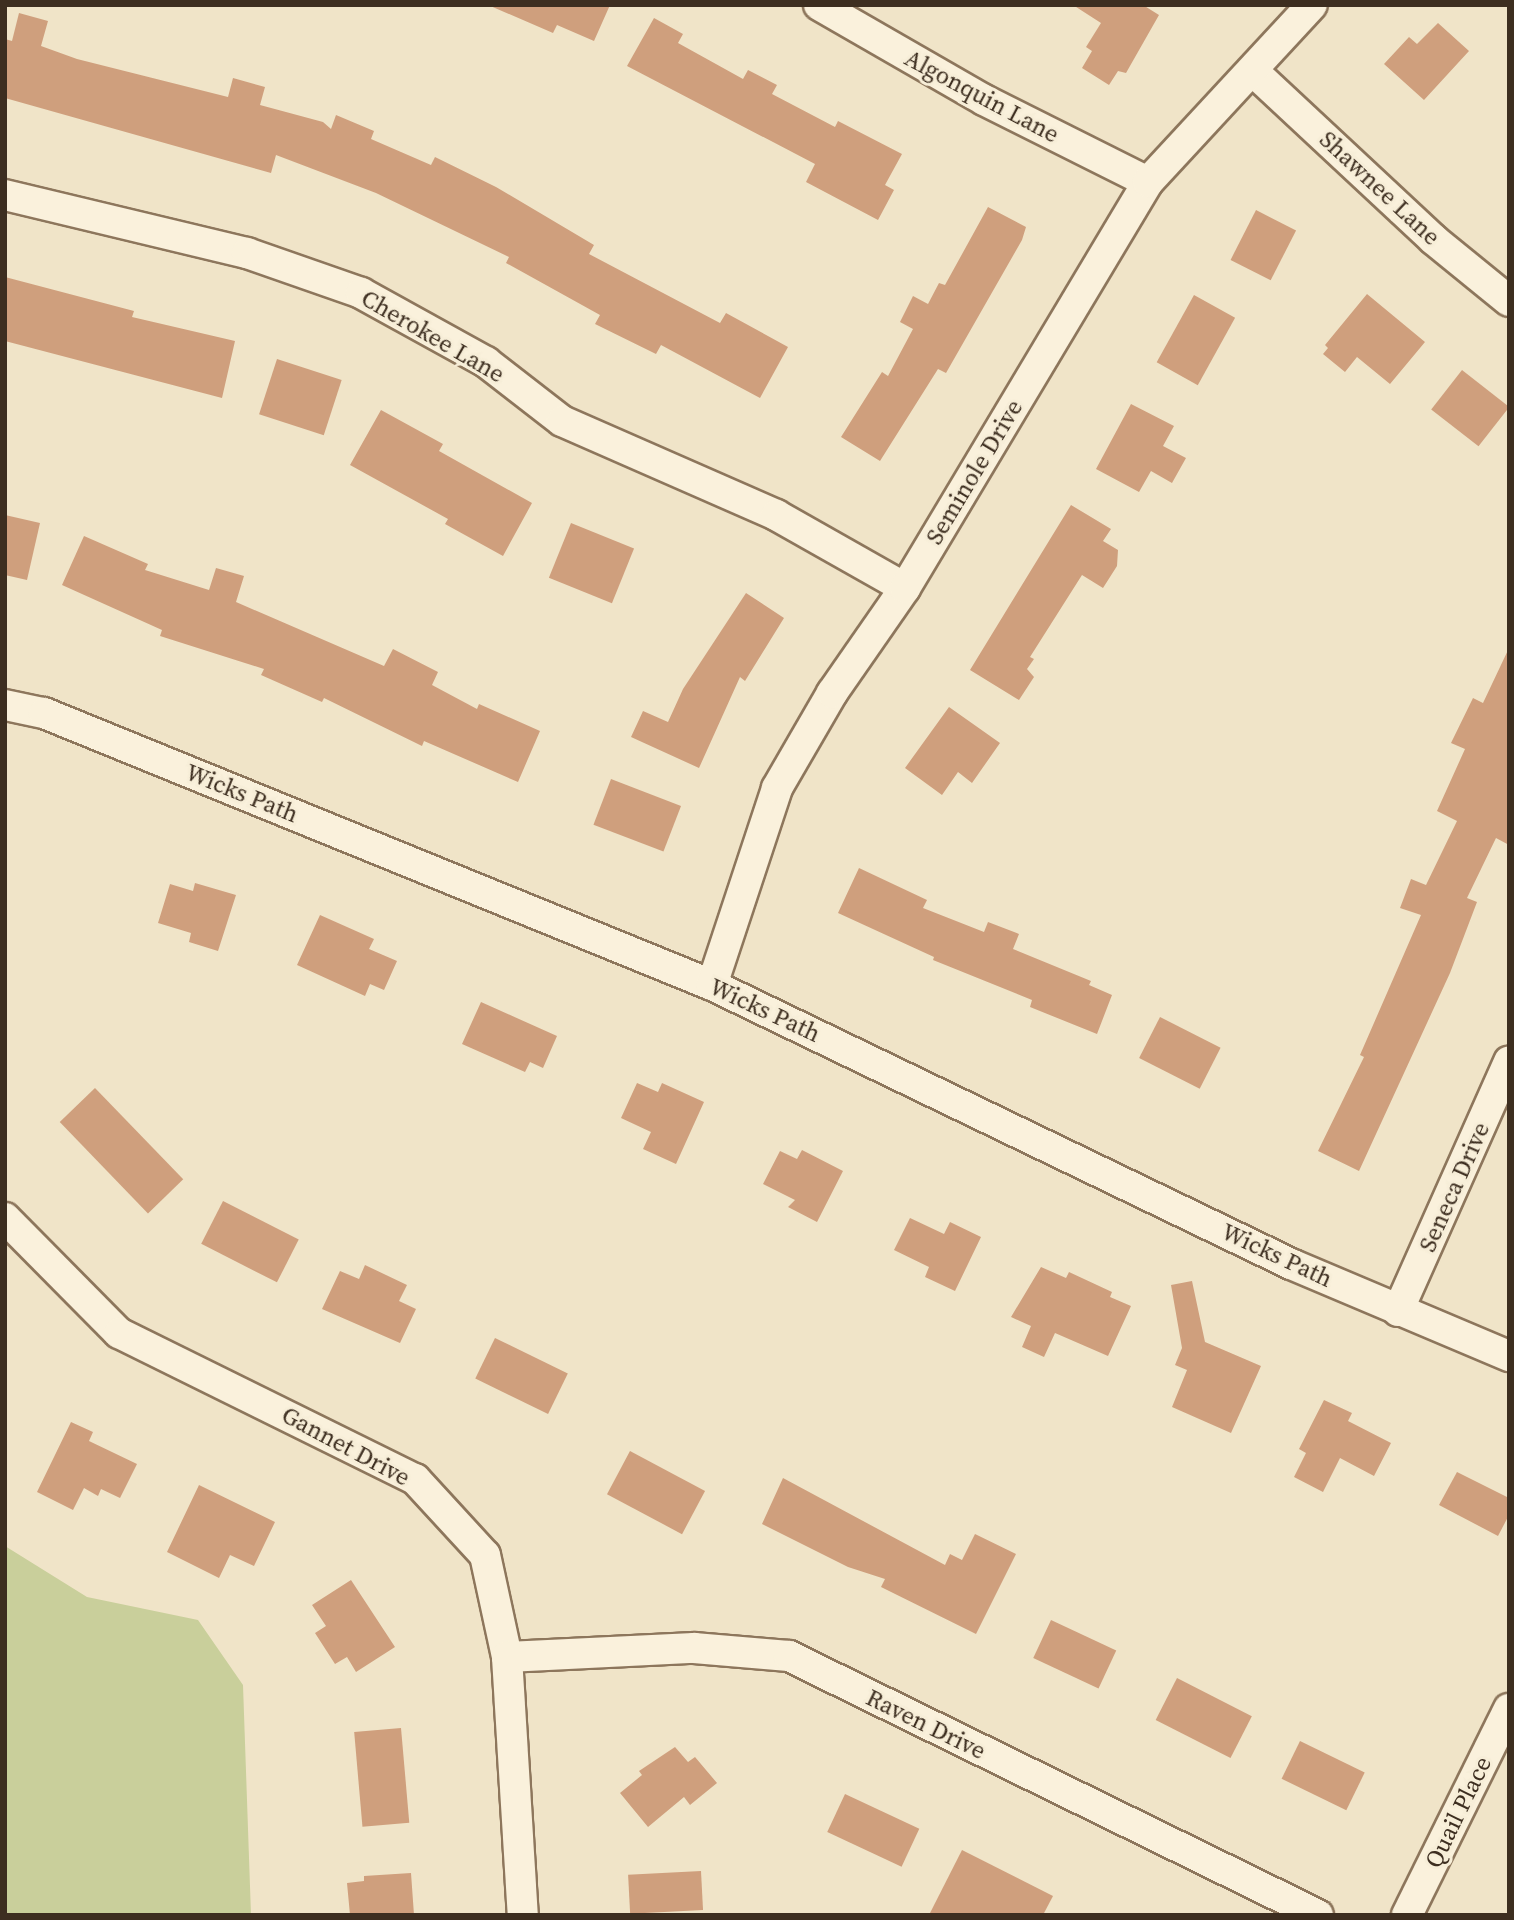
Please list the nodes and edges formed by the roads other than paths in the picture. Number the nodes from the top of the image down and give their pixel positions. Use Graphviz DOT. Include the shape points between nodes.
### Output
graph roads {
  1 [pos="819,5"];
  2 [pos="1312,5"];
  3 [pos="1254,72"];
  4 [pos="1148,182"];
  5 [pos="5,195"];
  6 [pos="1509,301"];
  7 [pos="905,588"];
  8 [pos="5,705"];
  9 [pos="712,985"];
  10 [pos="1509,1062"];
  11 [pos="5,1218"];
  12 [pos="1398,1311"];
  13 [pos="1509,1356"];
  14 [pos="507,1657"];
  15 [pos="1509,1709"];
  16 [pos="523,1915"];
  17 [pos="1318,1915"];
  18 [pos="1406,1915"];
  1 -- 4 [label="street, Algonquin Lane" via="984,100"];
  2 -- 3 [label="street, Seminole Drive"];
  3 -- 4 [label="street, Seminole Drive"];
  3 -- 6 [label="street, Shawnee Lane" via="1433,239"];
  4 -- 7 [label="street, Seminole Drive"];
  5 -- 7 [label="street, Cherokee Lane" via="247,253 361,293 486,362 562,422 776,515"];
  7 -- 9 [label="street, Seminole Drive" via="832,693 777,788"];
  8 -- 9 [label="street, Wicks Path" via="44,713"];
  9 -- 12 [label="street, Wicks Path"];
  10 -- 12 [label="street, Seneca Drive"];
  11 -- 14 [label="street, Gannet Drive" via="119,1333 415,1479 485,1555"];
  12 -- 13 [label="street, Wicks Path"];
  14 -- 16 [label="street, Gannet Drive"];
  14 -- 17 [label="street, Raven Drive" via="694,1648 789,1656"];
  15 -- 18 [label="street, Quail Place"];
}
